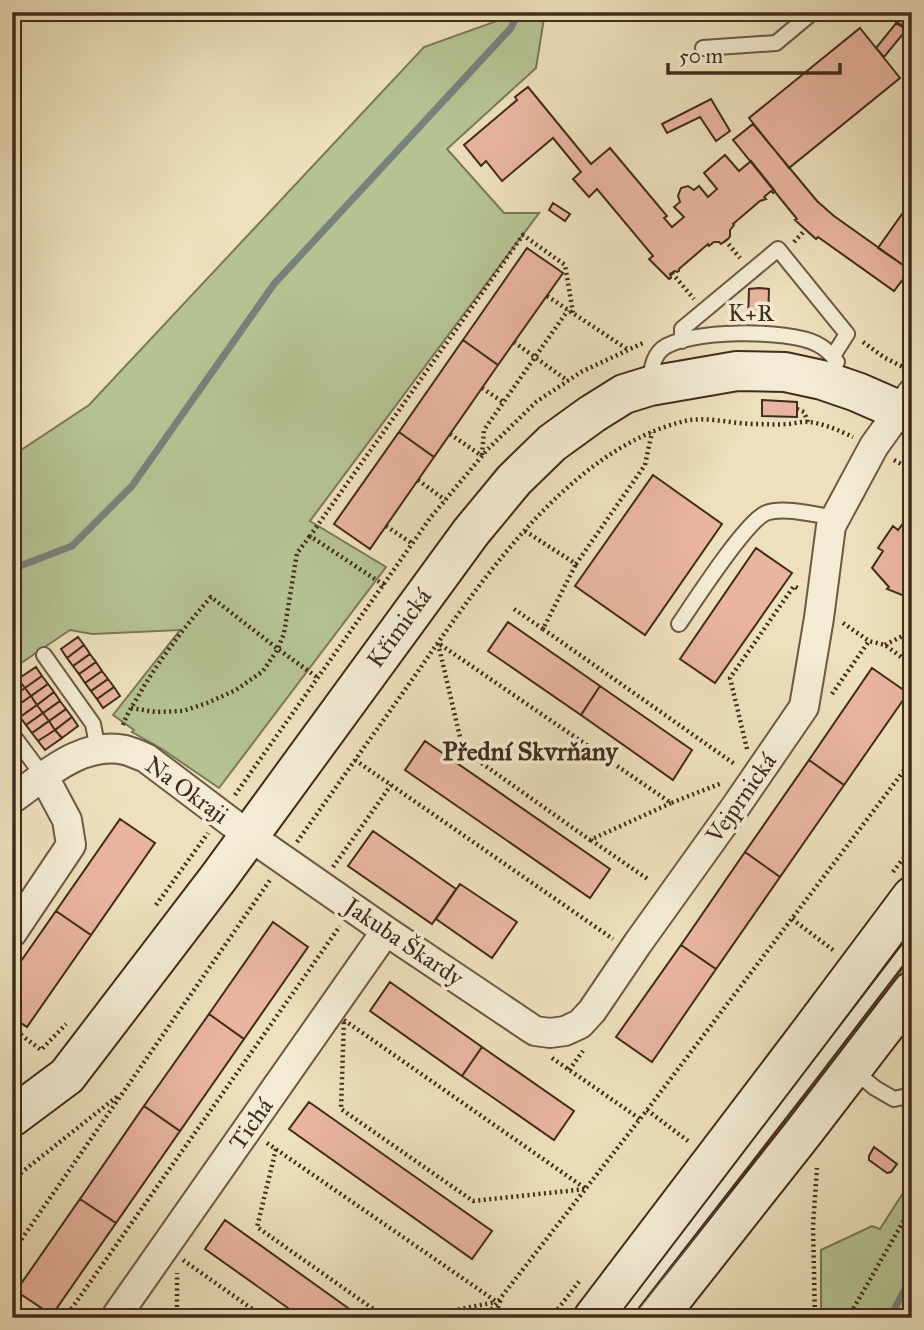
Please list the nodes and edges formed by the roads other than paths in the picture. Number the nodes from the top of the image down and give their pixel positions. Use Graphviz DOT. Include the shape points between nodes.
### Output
graph roads {
  1 [pos="813,12"];
  2 [pos="703,48"];
  3 [pos="682,341"];
  4 [pos="833,356"];
  5 [pos="650,386"];
  6 [pos="858,392"];
  7 [pos="908,406"];
  8 [pos="833,522"];
  9 [pos="679,624"];
  10 [pos="44,655"];
  11 [pos="12,734"];
  12 [pos="106,749"];
  13 [pos="44,777"];
  14 [pos="12,799"];
  15 [pos="248,835"];
  16 [pos="912,896"];
  17 [pos="386,931"];
  18 [pos="12,933"];
  19 [pos="912,943"];
  20 [pos="912,990"];
  21 [pos="565,1031"];
  22 [pos="830,1052"];
  23 [pos="912,1096"];
  24 [pos="12,1116"];
  25 [pos="627,1312"];
  26 [pos="116,1318"];
  1 -- 2 [label="lane" via="776,43"];
  3 -- 4 [label="lane, K+R" via="772,334 816,343"];
  3 -- 4 [label="lane" via="682,328 778,249 848,334"];
  3 -- 5 [label="lane, K+R" via="659,352 651,368"];
  4 -- 6 [label="lane, K+R"];
  5 -- 6 [label="main road, Křimická" via="737,371 785,373"];
  5 -- 15 [label="main road, Křimická" via="624,394 592,414 552,443 514,480"];
  6 -- 7 [label="main road, Křimická"];
  7 -- 8 [label="street" via="874,446"];
  8 -- 9 [label="lane" via="780,510 764,513 747,529"];
  8 -- 21 [label="street, Vejprnická" via="828,608 804,707 592,1011"];
  10 -- 12 [label="lane"];
  11 -- 13 [label="lane"];
  12 -- 13 [label="street" via="80,754"];
  12 -- 15 [label="street, Na Okraji" via="146,758"];
  13 -- 14 [label="street"];
  13 -- 18 [label="street" via="67,820 71,845"];
  15 -- 17 [label="street, Jakuba Škardy"];
  15 -- 24 [label="main road, Křimická" via="67,1076"];
  16 -- 22 [label="main road"];
  17 -- 21 [label="street, Jakuba Škardy" via="535,1031"];
  17 -- 26 [label="street, Tichá"];
  19 -- 22 [label="lane"];
  20 -- 22 [label="main road"];
  22 -- 23 [label="lane" via="894,1099"];
  22 -- 25 [label="main road"];
  22 -- 25 [label="main road"];
}
